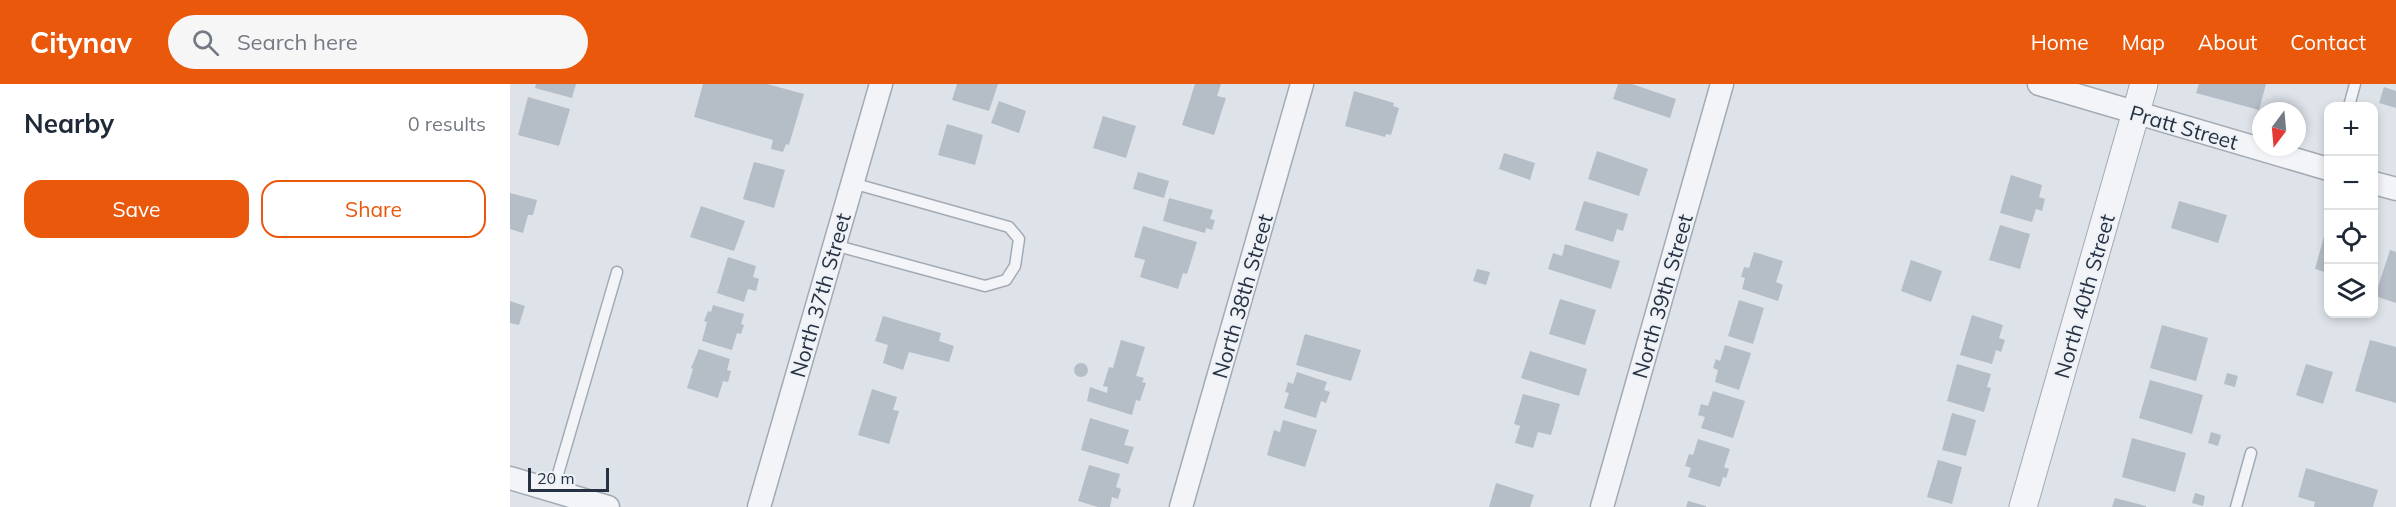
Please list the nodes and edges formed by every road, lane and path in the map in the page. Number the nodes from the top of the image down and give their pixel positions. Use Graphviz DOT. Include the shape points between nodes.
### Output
graph roads {
  1 [pos="881,84"];
  2 [pos="1302,84"];
  3 [pos="1722,84"];
  4 [pos="2039,84"];
  5 [pos="2144,84"];
  6 [pos="2355,84"];
  7 [pos="2350,102"];
  8 [pos="2136,112"];
  9 [pos="2324,168"];
  10 [pos="852,183"];
  11 [pos="2378,184"];
  12 [pos="2396,189"];
  13 [pos="834,245"];
  14 [pos="616,272"];
  15 [pos="2251,453"];
  16 [pos="510,478"];
  17 [pos="553,491"];
  18 [pos="608,507"];
  19 [pos="759,507"];
  20 [pos="1181,507"];
  21 [pos="1602,507"];
  22 [pos="2024,507"];
  23 [pos="2236,507"];
  1 -- 10 [label="street, North 37th Street"];
  2 -- 20 [label="street, North 38th Street"];
  3 -- 21 [label="street, North 39th Street"];
  4 -- 8 [label="street, Pratt Street"];
  5 -- 8 [label="street, North 40th Street"];
  6 -- 7 [label="lane"];
  8 -- 9 [label="street, Pratt Street"];
  8 -- 22 [label="street, North 40th Street"];
  10 -- 13 [label="street, North 37th Street"];
  10 -- 13 [label="lane" via="1009,227 1019,240 1015,266 1006,280 985,286"];
  11 -- 12 [label="street"];
  13 -- 19 [label="street, North 37th Street"];
  14 -- 17 [label="lane"];
  15 -- 23 [label="lane"];
  16 -- 17 [label="street"];
  17 -- 18 [label="street"];
}
